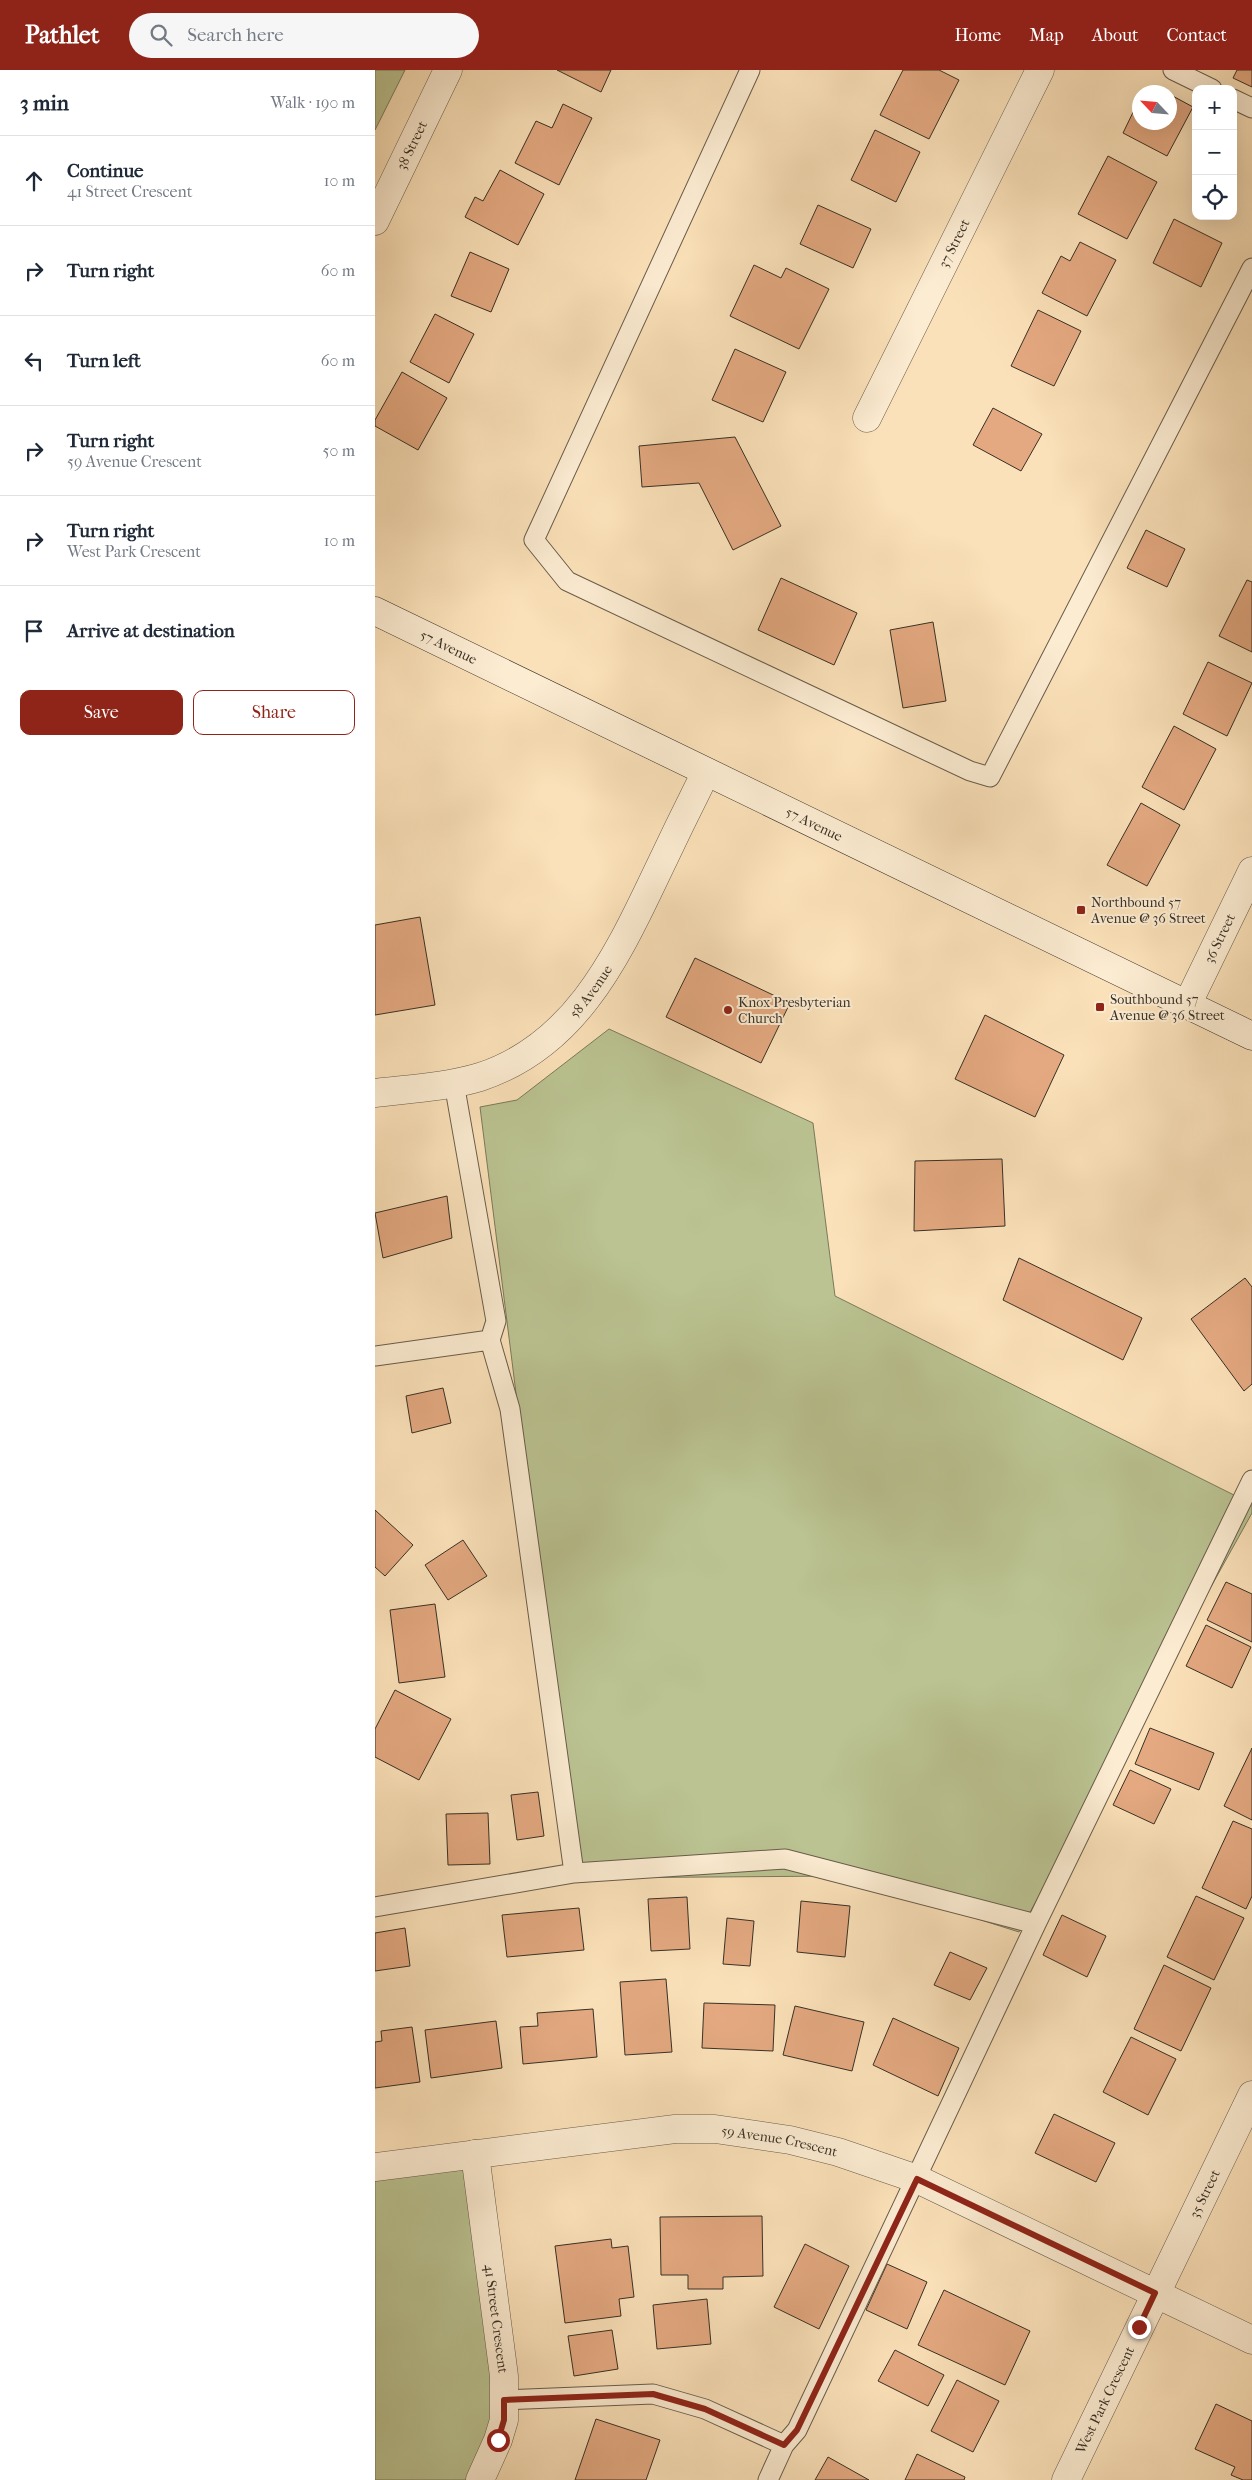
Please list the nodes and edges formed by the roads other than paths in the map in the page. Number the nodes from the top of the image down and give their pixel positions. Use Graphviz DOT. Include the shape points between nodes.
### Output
graph roads {
  1 [pos="448,70"];
  2 [pos="750,70"];
  3 [pos="1040,70"];
  4 [pos="1173,70"];
  5 [pos="1204,85"];
  6 [pos="1237,101"];
  7 [pos="1252,108"];
  8 [pos="375,221"];
  9 [pos="1252,268"];
  10 [pos="867,418"];
  11 [pos="375,611"];
  12 [pos="706,772"];
  13 [pos="1252,871"];
  14 [pos="1187,1005"];
  15 [pos="1252,1036"];
  16 [pos="453,1083"];
  17 [pos="375,1093"];
  18 [pos="490,1340"];
  19 [pos="375,1356"];
  20 [pos="1252,1480"];
  21 [pos="574,1873"];
  22 [pos="375,1907"];
  23 [pos="1036,1924"];
  24 [pos="1252,2095"];
  25 [pos="475,2154"];
  26 [pos="375,2167"];
  27 [pos="917,2179"];
  28 [pos="1155,2293"];
  29 [pos="1252,2340"];
  30 [pos="504,2400"];
  31 [pos="784,2445"];
  32 [pos="480,2480"];
  33 [pos="768,2480"];
  34 [pos="1065,2480"];
  1 -- 8 [label="street, 38 Street"];
  2 -- 9 [label="lane" via="534,540 567,581 969,772 990,777"];
  3 -- 10 [label="street, 37 Street"];
  4 -- 5 [label="lane"];
  6 -- 7 [label="lane"];
  11 -- 12 [label="street, 57 Avenue"];
  12 -- 14 [label="street, 57 Avenue"];
  12 -- 16 [label="street, 58 Avenue" via="621,949 572,1018 542,1045 507,1066"];
  13 -- 14 [label="street, 36 Street"];
  14 -- 15 [label="street, 57 Avenue"];
  16 -- 17 [label="street, 58 Avenue"];
  16 -- 18 [label="lane" via="495,1321"];
  18 -- 19 [label="lane"];
  18 -- 21 [label="lane" via="510,1409"];
  20 -- 23 [label="lane"];
  21 -- 22 [label="lane"];
  21 -- 23 [label="lane" via="785,1859"];
  23 -- 27 [label="lane"];
  24 -- 28 [label="street, 35 Street"];
  25 -- 26 [label="street, 59 Avenue Crescent"];
  25 -- 27 [label="street, 59 Avenue Crescent" via="675,2129 715,2129 790,2140 838,2152"];
  25 -- 30 [label="street, 41 Street Crescent" via="504,2376"];
  27 -- 28 [label="street, 59 Avenue Crescent"];
  27 -- 31 [label="lane" via="797,2430"];
  28 -- 29 [label="street, 59 Avenue Crescent"];
  28 -- 34 [label="street, West Park Crescent"];
  30 -- 31 [label="lane" via="653,2394 705,2409"];
  30 -- 32 [label="street, 41 Street Crescent" via="504,2420"];
  31 -- 33 [label="lane"];
}
